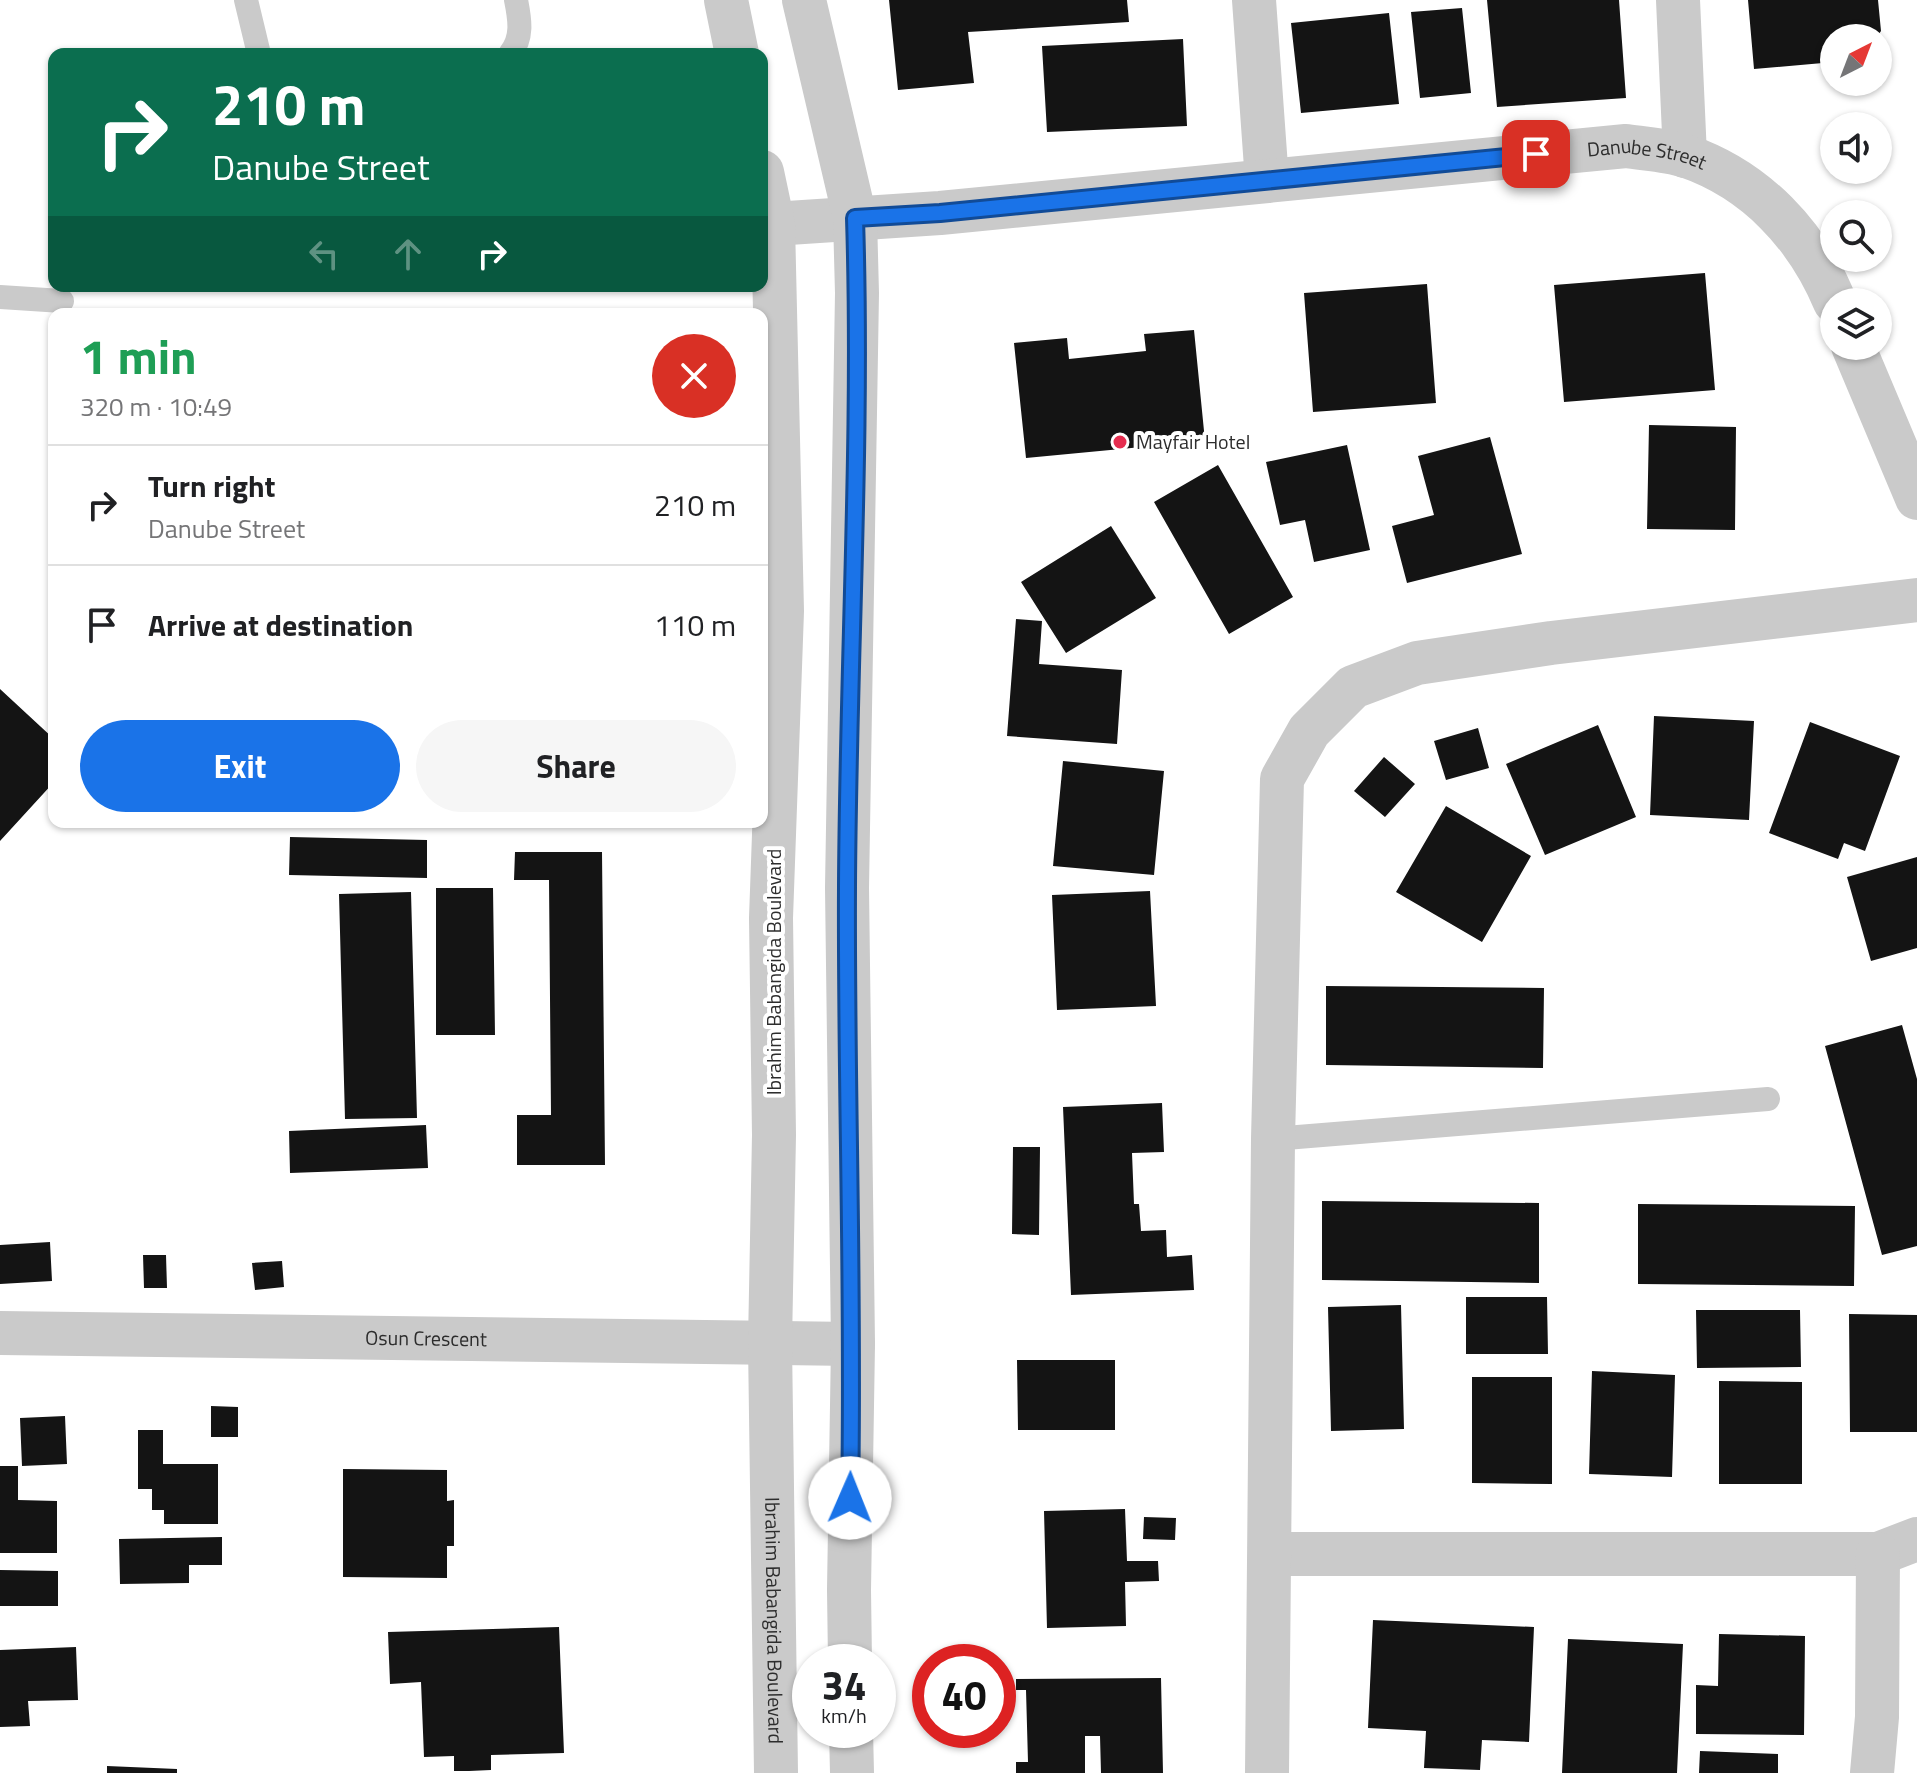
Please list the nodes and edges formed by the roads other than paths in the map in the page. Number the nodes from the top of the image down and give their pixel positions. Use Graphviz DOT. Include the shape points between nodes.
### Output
graph roads {
  1 [pos="246,0"];
  2 [pos="516,0"];
  3 [pos="726,0"];
  4 [pos="804,0"];
  5 [pos="1254,0"];
  6 [pos="1678,0"];
  7 [pos="258,48"];
  8 [pos="515,48"];
  9 [pos="736,48"];
  10 [pos="1685,156"];
  11 [pos="1267,181"];
  12 [pos="768,200"];
  13 [pos="855,218"];
  14 [pos="773,224"];
  15 [pos="1829,288"];
  16 [pos="0,297"];
  17 [pos="62,301"];
  18 [pos="1859,360"];
  19 [pos="1917,498"];
  20 [pos="1917,600"];
  21 [pos="1768,1099"];
  22 [pos="1273,1139"];
  23 [pos="0,1333"];
  24 [pos="770,1343"];
  25 [pos="853,1344"];
  26 [pos="1898,1547"];
  27 [pos="1270,1554"];
  28 [pos="850,1644"];
  29 [pos="851,1748"];
  30 [pos="776,1773"];
  31 [pos="852,1773"];
  32 [pos="1267,1773"];
  33 [pos="1872,1773"];
  1 -- 7 [label="lane"];
  2 -- 8 [label="lane" via="520,19"];
  3 -- 9 [label="street"];
  4 -- 13 [label="street"];
  5 -- 11 [label="street"];
  6 -- 10 [label="street"];
  10 -- 11 [label="street, Danube Street" via="1626,146"];
  10 -- 15 [label="street, Danube Street" via="1738,181 1789,224"];
  11 -- 13 [label="street, Danube Street"];
  12 -- 14 [label="street, Ibrahim Babangida Boulevard"];
  13 -- 14 [label="street, Danube Street"];
  13 -- 25 [label="street" via="847,888"];
  14 -- 24 [label="street, Ibrahim Babangida Boulevard" via="782,611 771,918"];
  16 -- 17 [label="lane"];
  18 -- 19 [label="street"];
  20 -- 22 [label="street" via="1417,663 1353,687 1309,731 1282,779"];
  21 -- 22 [label="lane"];
  22 -- 27 [label="street"];
  23 -- 24 [label="street, Osun Crescent"];
  24 -- 25 [label="street, Osun Crescent"];
  24 -- 30 [label="street, Ibrahim Babangida Boulevard"];
  25 -- 28 [label="street"];
  26 -- 27 [label="street"];
  26 -- 33 [label="street"];
  27 -- 32 [label="street"];
  29 -- 31 [label="street"];
}
